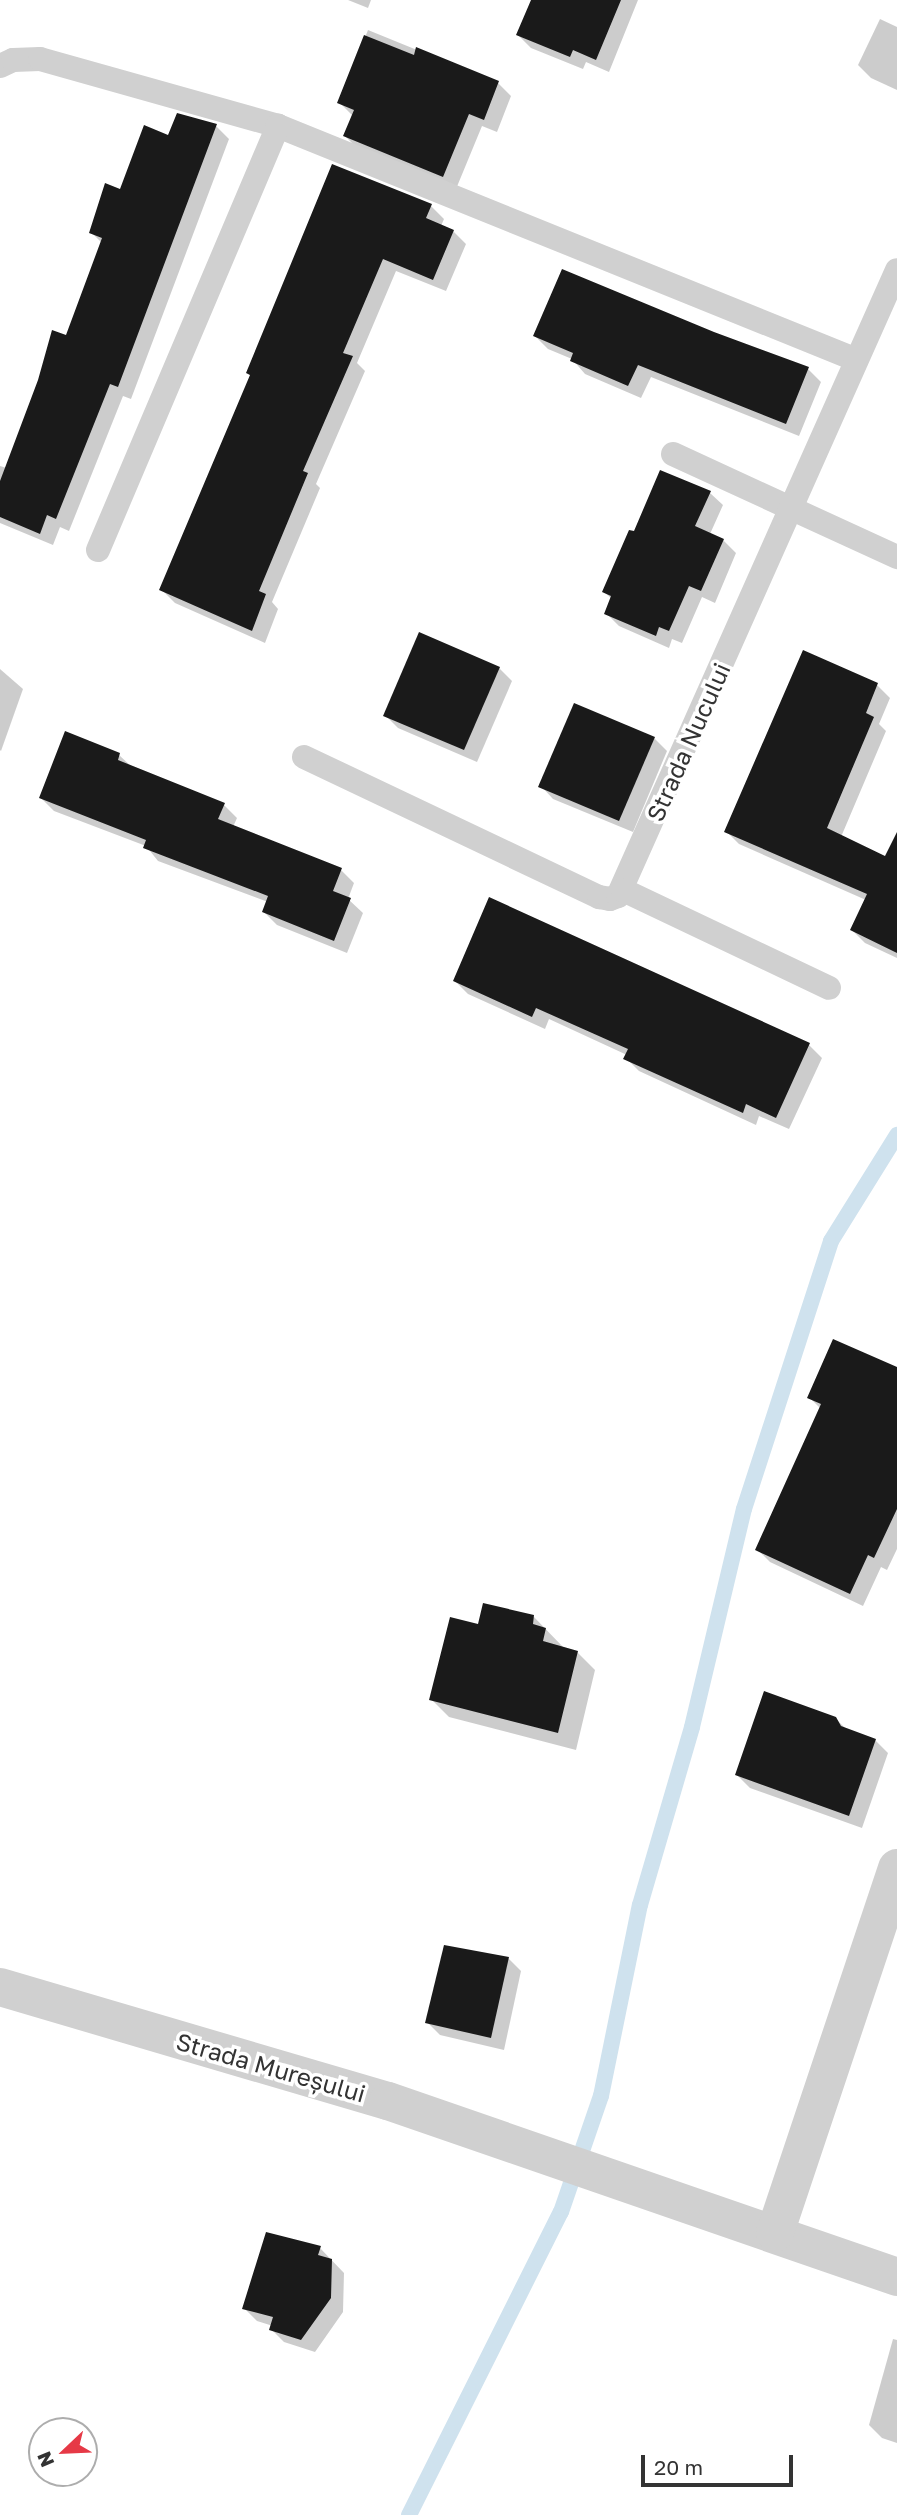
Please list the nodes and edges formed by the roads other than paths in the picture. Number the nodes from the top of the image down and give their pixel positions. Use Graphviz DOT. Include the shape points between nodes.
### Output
graph roads {
  1 [pos="0,66"];
  2 [pos="278,126"];
  3 [pos="897,270"];
  4 [pos="857,360"];
  5 [pos="673,454"];
  6 [pos="792,508"];
  7 [pos="98,550"];
  8 [pos="897,557"];
  9 [pos="304,757"];
  10 [pos="623,890"];
  11 [pos="829,988"];
  12 [pos="897,1868"];
  13 [pos="0,1987"];
  14 [pos="775,2234"];
  15 [pos="897,2277"];
  1 -- 2 [label="lane" via="13,60 40,59"];
  2 -- 4 [label="lane"];
  2 -- 7 [label="lane"];
  3 -- 4 [label="lane, Strada Nucului"];
  4 -- 6 [label="lane, Strada Nucului"];
  5 -- 6 [label="lane"];
  6 -- 8 [label="lane"];
  6 -- 10 [label="lane, Strada Nucului"];
  9 -- 10 [label="lane" via="605,900"];
  10 -- 11 [label="lane"];
  12 -- 14 [label="street"];
  13 -- 14 [label="street, Strada Mureșului" via="388,2101"];
  14 -- 15 [label="street"];
}
